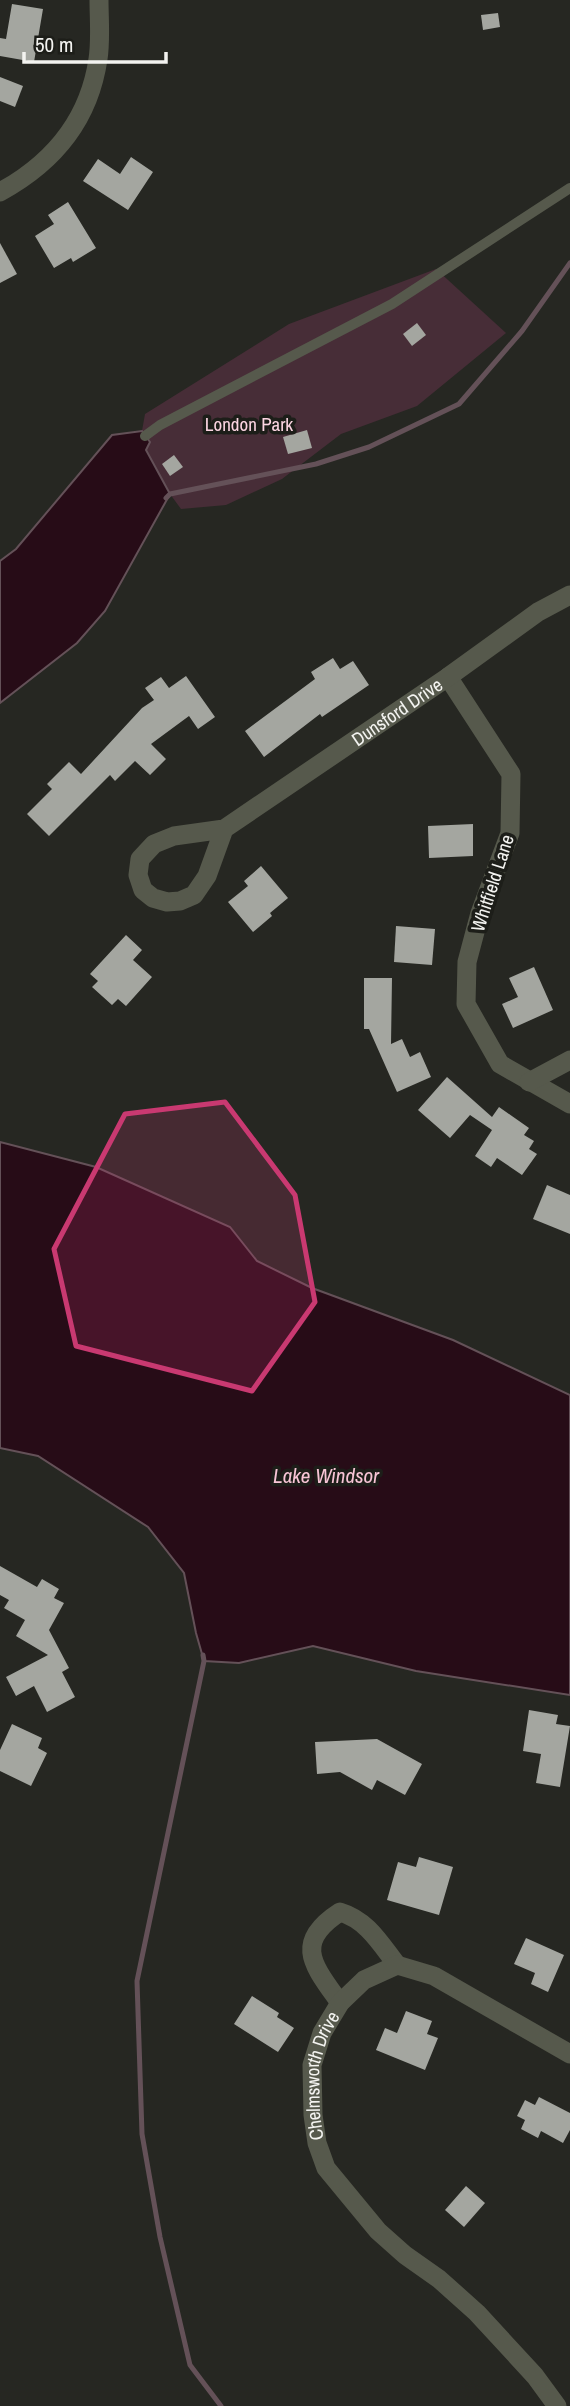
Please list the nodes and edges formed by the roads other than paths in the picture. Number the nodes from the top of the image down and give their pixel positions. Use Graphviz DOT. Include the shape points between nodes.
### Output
graph roads {
  1 [pos="99,0"];
  2 [pos="570,188"];
  3 [pos="0,192"];
  4 [pos="145,436"];
  5 [pos="570,595"];
  6 [pos="448,677"];
  7 [pos="224,829"];
  8 [pos="570,1060"];
  9 [pos="529,1082"];
  10 [pos="570,1104"];
  11 [pos="397,1965"];
  12 [pos="340,2003"];
  13 [pos="570,2054"];
  14 [pos="558,2406"];
  1 -- 3 [label="street" via="98,59 83,113 55,153"];
  2 -- 4 [label="lane" via="392,304"];
  5 -- 6 [label="street, Dunsford Drive" via="538,612"];
  6 -- 7 [label="street, Dunsford Drive"];
  6 -- 9 [label="street, Whitfield Lane" via="511,774 510,833 467,962 466,1004 500,1064"];
  7 -- 7 [label="street, Dunsford Drive" via="174,836 154,844 140,859 138,875 143,890 167,902 194,895 207,876"];
  8 -- 9 [label="street"];
  9 -- 10 [label="street, Whitfield Lane"];
  11 -- 12 [label="street, Chelmsworth Drive" via="364,1980"];
  11 -- 12 [label="street" via="366,1925 340,1912 333,1916 314,1936 310,1949 313,1964"];
  11 -- 13 [label="street" via="434,1976"];
  12 -- 14 [label="street, Chelmsworth Drive" via="321,2033 312,2065 313,2116 326,2168 378,2231 477,2312"];
}
